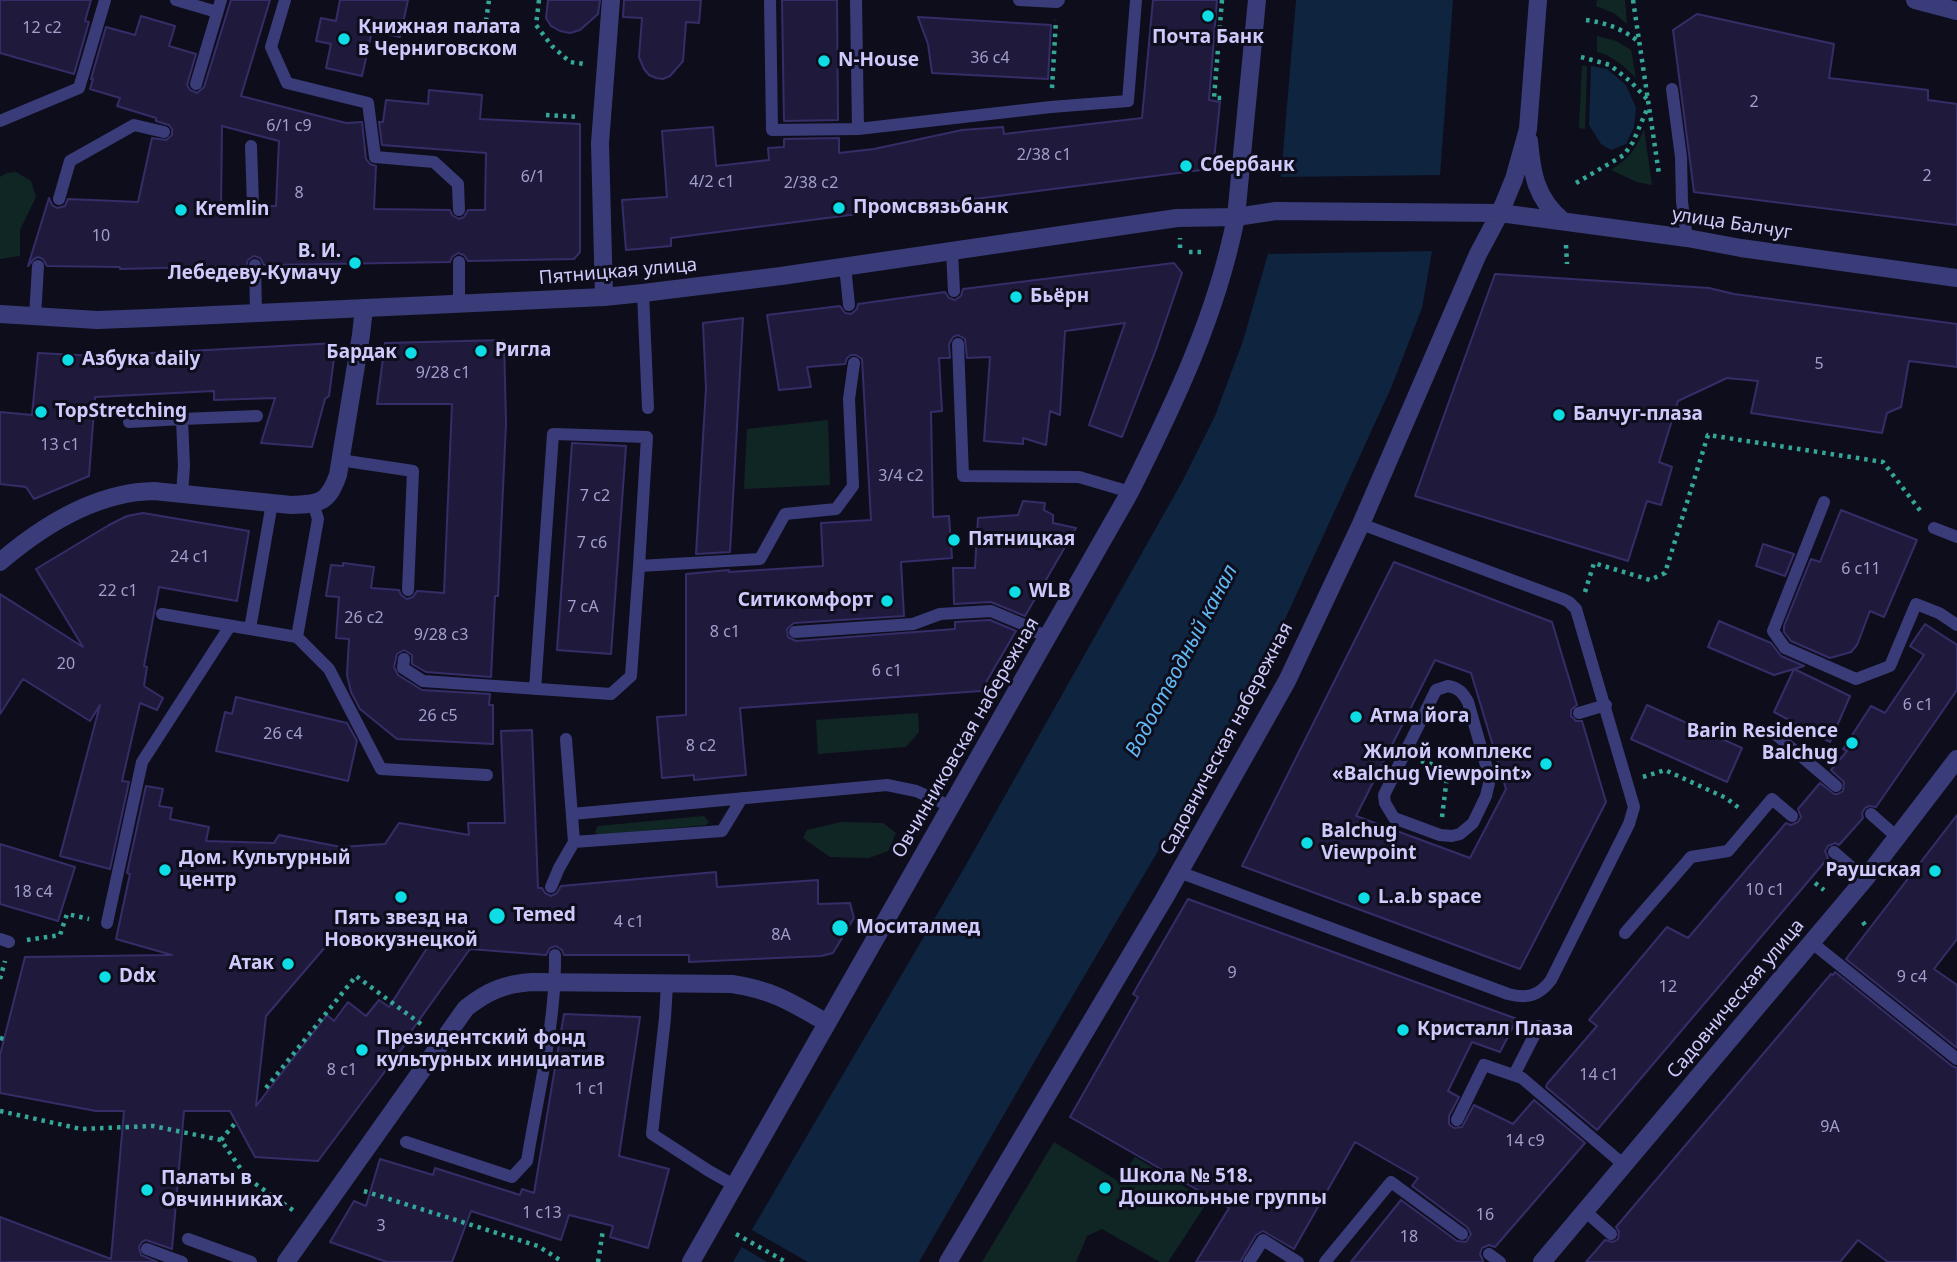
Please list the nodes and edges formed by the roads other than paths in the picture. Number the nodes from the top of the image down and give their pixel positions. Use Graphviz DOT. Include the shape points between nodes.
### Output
graph roads {
  1 [pos="105,0"];
  2 [pos="176,0"];
  3 [pos="285,0"];
  4 [pos="611,0"];
  5 [pos="770,0"];
  6 [pos="856,0"];
  7 [pos="1019,0"];
  8 [pos="1136,0"];
  9 [pos="1257,0"];
  10 [pos="1538,0"];
  11 [pos="1915,0"];
  12 [pos="1058,1"];
  13 [pos="219,6"];
  14 [pos="1957,11"];
  15 [pos="196,83"];
  16 [pos="1672,89"];
  17 [pos="0,121"];
  18 [pos="858,129"];
  19 [pos="1528,130"];
  20 [pos="164,132"];
  21 [pos="251,146"];
  22 [pos="59,199"];
  23 [pos="253,205"];
  24 [pos="458,210"];
  25 [pos="1444,212"];
  26 [pos="1500,213"];
  27 [pos="1236,217"];
  28 [pos="1563,221"];
  29 [pos="1687,238"];
  30 [pos="952,252"];
  31 [pos="459,261"];
  32 [pos="254,265"];
  33 [pos="38,266"];
  34 [pos="845,266"];
  35 [pos="1957,278"];
  36 [pos="954,291"];
  37 [pos="643,293"];
  38 [pos="604,297"];
  39 [pos="459,304"];
  40 [pos="849,305"];
  41 [pos="364,308"];
  42 [pos="256,312"];
  43 [pos="0,314"];
  44 [pos="35,317"];
  45 [pos="958,344"];
  46 [pos="854,363"];
  47 [pos="648,408"];
  48 [pos="257,416"];
  49 [pos="182,419"];
  50 [pos="129,422"];
  51 [pos="341,460"];
  52 [pos="1130,492"];
  53 [pos="182,494"];
  54 [pos="1824,502"];
  55 [pos="272,503"];
  56 [pos="313,503"];
  57 [pos="1361,524"];
  58 [pos="1934,528"];
  59 [pos="1957,537"];
  60 [pos="0,562"];
  61 [pos="639,566"];
  62 [pos="408,590"];
  63 [pos="162,614"];
  64 [pos="1957,625"];
  65 [pos="230,626"];
  66 [pos="250,629"];
  67 [pos="795,632"];
  68 [pos="297,637"];
  69 [pos="1047,638"];
  70 [pos="404,659"];
  71 [pos="535,689"];
  72 [pos="1606,705"];
  73 [pos="1579,713"];
  74 [pos="1774,733"];
  75 [pos="566,739"];
  76 [pos="1957,759"];
  77 [pos="488,775"];
  78 [pos="1836,786"];
  79 [pos="743,798"];
  80 [pos="952,807"];
  81 [pos="572,814"];
  82 [pos="1871,814"];
  83 [pos="1792,816"];
  84 [pos="1440,835"];
  85 [pos="1898,838"];
  86 [pos="574,842"];
  87 [pos="1834,852"];
  88 [pos="1179,872"];
  89 [pos="1865,879"];
  90 [pos="551,887"];
  91 [pos="107,923"];
  92 [pos="1625,933"];
  93 [pos="1811,943"];
  94 [pos="555,955"];
  95 [pos="555,982"];
  96 [pos="667,984"];
  97 [pos="827,1023"];
  98 [pos="1539,1026"];
  99 [pos="1957,1059"];
  100 [pos="1514,1075"];
  101 [pos="1457,1120"];
  102 [pos="406,1142"];
  103 [pos="1624,1164"];
  104 [pos="734,1185"];
  105 [pos="1585,1211"];
  106 [pos="1462,1234"];
  107 [pos="1611,1234"];
  108 [pos="188,1239"];
  109 [pos="147,1249"];
  110 [pos="182,1262"];
  111 [pos="251,1262"];
  112 [pos="286,1262"];
  113 [pos="691,1262"];
  114 [pos="948,1262"];
  115 [pos="1249,1262"];
  116 [pos="1298,1262"];
  117 [pos="1325,1262"];
  118 [pos="1542,1262"];
  1 -- 17 [label="lane" via="79,88"];
  2 -- 13 [label="lane"];
  3 -- 24 [label="lane" via="271,47 287,83 368,103 375,158 434,162 458,184"];
  4 -- 38 [label="street" via="600,143"];
  5 -- 18 [label="lane" via="772,131"];
  6 -- 18 [label="lane"];
  7 -- 12 [label="lane"];
  8 -- 18 [label="lane" via="1128,101"];
  9 -- 27 [label="street, Овчинниковская набережная"];
  10 -- 19 [label="street"];
  11 -- 14 [label="street"];
  13 -- 15 [label="lane"];
  16 -- 29 [label="lane"];
  19 -- 26 [label="street, Садовническая набережная"];
  19 -- 28 [label="street" via="1531,167 1539,190 1550,211"];
  20 -- 22 [label="lane" via="135,125 70,161"];
  21 -- 23 [label="lane"];
  25 -- 26 [label="street, улица Балчуг"];
  25 -- 27 [label="street, Пятницкая улица" via="1276,211"];
  26 -- 28 [label="street, улица Балчуг"];
  26 -- 57 [label="street, Садовническая набережная"];
  27 -- 30 [label="street, Пятницкая улица" via="1177,218"];
  27 -- 52 [label="street, Овчинниковская набережная" via="1202,337"];
  28 -- 29 [label="street, улица Балчуг"];
  29 -- 35 [label="street, улица Балчуг"];
  30 -- 34 [label="street, Пятницкая улица"];
  30 -- 36 [label="lane"];
  31 -- 39 [label="lane"];
  32 -- 42 [label="lane"];
  33 -- 44 [label="lane"];
  34 -- 37 [label="street, Пятницкая улица"];
  34 -- 40 [label="lane"];
  37 -- 38 [label="street, Пятницкая улица"];
  37 -- 47 [label="lane"];
  38 -- 39 [label="street, Пятницкая улица"];
  39 -- 41 [label="street, Пятницкая улица"];
  41 -- 42 [label="street, Пятницкая улица"];
  41 -- 51 [label="street"];
  42 -- 44 [label="street, Пятницкая улица" via="123,319"];
  43 -- 44 [label="street, Пятницкая улица"];
  45 -- 52 [label="lane" via="963,476 1079,477"];
  46 -- 61 [label="lane" via="849,400 853,486 836,509 785,514 760,559"];
  48 -- 49 [label="lane"];
  49 -- 50 [label="lane"];
  49 -- 53 [label="lane"];
  51 -- 56 [label="street" via="332,492"];
  51 -- 62 [label="lane" via="413,471"];
  52 -- 69 [label="street, Овчинниковская набережная"];
  53 -- 55 [label="street"];
  53 -- 60 [label="street" via="144,491 90,505 41,531"];
  54 -- 64 [label="lane" via="1773,631 1785,648 1856,679 1889,666 1916,604"];
  55 -- 56 [label="street"];
  55 -- 66 [label="lane"];
  56 -- 68 [label="lane" via="318,519"];
  57 -- 72 [label="lane" via="1573,606"];
  57 -- 88 [label="street, Садовническая набережная" via="1287,681"];
  58 -- 59 [label="lane"];
  61 -- 71 [label="lane" via="631,676 611,694"];
  61 -- 71 [label="lane" via="647,437 553,434"];
  63 -- 65 [label="lane"];
  65 -- 66 [label="lane"];
  65 -- 91 [label="lane" via="142,762"];
  66 -- 68 [label="lane"];
  67 -- 69 [label="lane" via="913,624 940,614 991,611"];
  68 -- 77 [label="lane" via="329,669 381,769"];
  69 -- 80 [label="street, Овчинниковская набережная"];
  70 -- 71 [label="lane" via="403,668 423,681"];
  72 -- 73 [label="lane"];
  72 -- 88 [label="lane" via="1634,807 1551,980 1528,997 1508,994"];
  74 -- 78 [label="lane"];
  75 -- 81 [label="lane"];
  76 -- 85 [label="street, Садовническая улица"];
  79 -- 80 [label="lane" via="887,785 916,791"];
  79 -- 81 [label="lane"];
  79 -- 86 [label="lane" via="722,831"];
  80 -- 97 [label="street, Овчинниковская набережная"];
  81 -- 86 [label="lane"];
  82 -- 85 [label="lane"];
  83 -- 92 [label="lane" via="1772,799 1728,850 1691,856"];
  84 -- 84 [label="lane" via="1394,818 1384,795 1436,690 1455,687 1468,702 1485,741 1489,786 1473,823 1460,834"];
  85 -- 89 [label="street, Садовническая улица"];
  86 -- 90 [label="lane"];
  87 -- 89 [label="lane"];
  88 -- 114 [label="street, Садовническая набережная"];
  89 -- 93 [label="street, Садовническая улица"];
  93 -- 99 [label="lane"];
  93 -- 103 [label="street, Садовническая улица"];
  94 -- 95 [label="lane"];
  95 -- 96 [label="street"];
  95 -- 102 [label="lane" via="527,1161 512,1177"];
  95 -- 112 [label="street" via="513,984 484,994 466,1008"];
  96 -- 97 [label="street" via="755,988 776,994"];
  96 -- 104 [label="lane" via="652,1134"];
  97 -- 104 [label="street, Овчинниковская набережная"];
  98 -- 100 [label="lane"];
  100 -- 101 [label="lane" via="1484,1065"];
  100 -- 103 [label="lane"];
  103 -- 105 [label="street, Садовническая улица"];
  104 -- 113 [label="street, Овчинниковская набережная"];
  105 -- 107 [label="lane"];
  105 -- 118 [label="street, Садовническая улица"];
  106 -- 117 [label="lane" via="1391,1182"];
  108 -- 111 [label="lane"];
  109 -- 110 [label="lane"];
  115 -- 116 [label="lane" via="1262,1240"];
}
